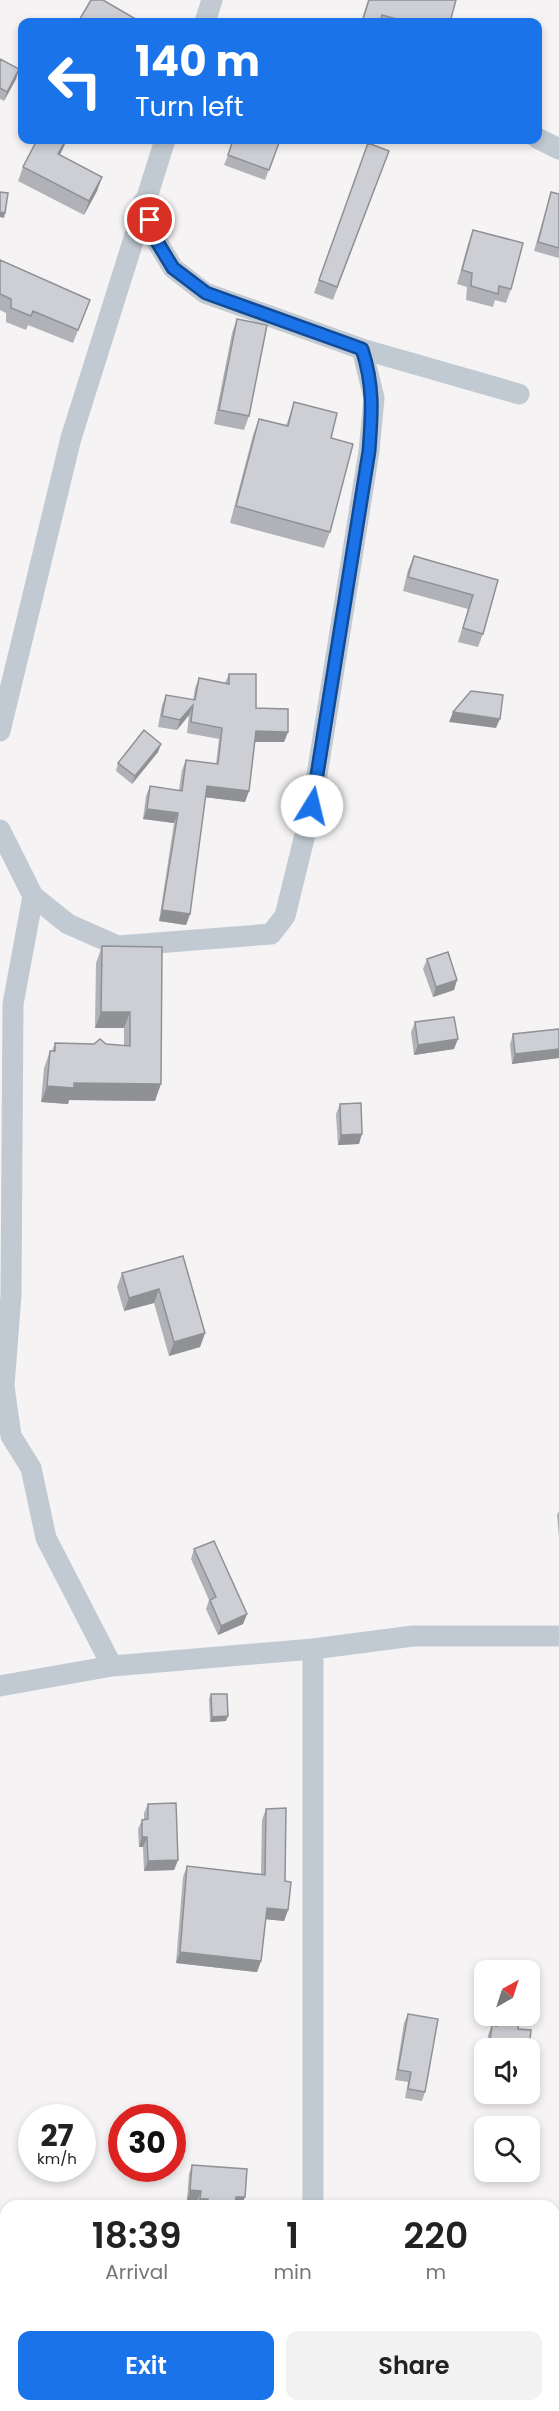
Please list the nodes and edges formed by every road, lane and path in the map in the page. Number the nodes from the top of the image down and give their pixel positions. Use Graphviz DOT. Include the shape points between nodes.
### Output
graph roads {
  1 [pos="212,0"];
  2 [pos="206,18"];
  3 [pos="542,140"];
  4 [pos="164,144"];
  5 [pos="559,149"];
  6 [pos="144,201"];
  7 [pos="362,349"];
  8 [pos="519,394"];
  9 [pos="0,731"];
  10 [pos="0,830"];
  11 [pos="33,896"];
  12 [pos="559,1636"];
  13 [pos="313,1649"];
  14 [pos="112,1666"];
  15 [pos="0,1686"];
  16 [pos="313,2200"];
  1 -- 2 [label="street"];
  3 -- 5 [label="street"];
  4 -- 6 [label="street"];
  6 -- 7 [label="street" via="156,240 173,268 206,293"];
  6 -- 9 [label="street" via="70,438"];
  7 -- 8 [label="street"];
  7 -- 11 [label="street" via="374,398 369,451 312,806 285,916 271,934 118,946 68,924"];
  10 -- 11 [label="street"];
  11 -- 14 [label="street" via="13,1005 11,1295 4,1386 11,1436 31,1468 46,1538"];
  12 -- 13 [label="street" via="413,1636"];
  13 -- 14 [label="street"];
  13 -- 16 [label="street"];
  14 -- 15 [label="street"];
}
